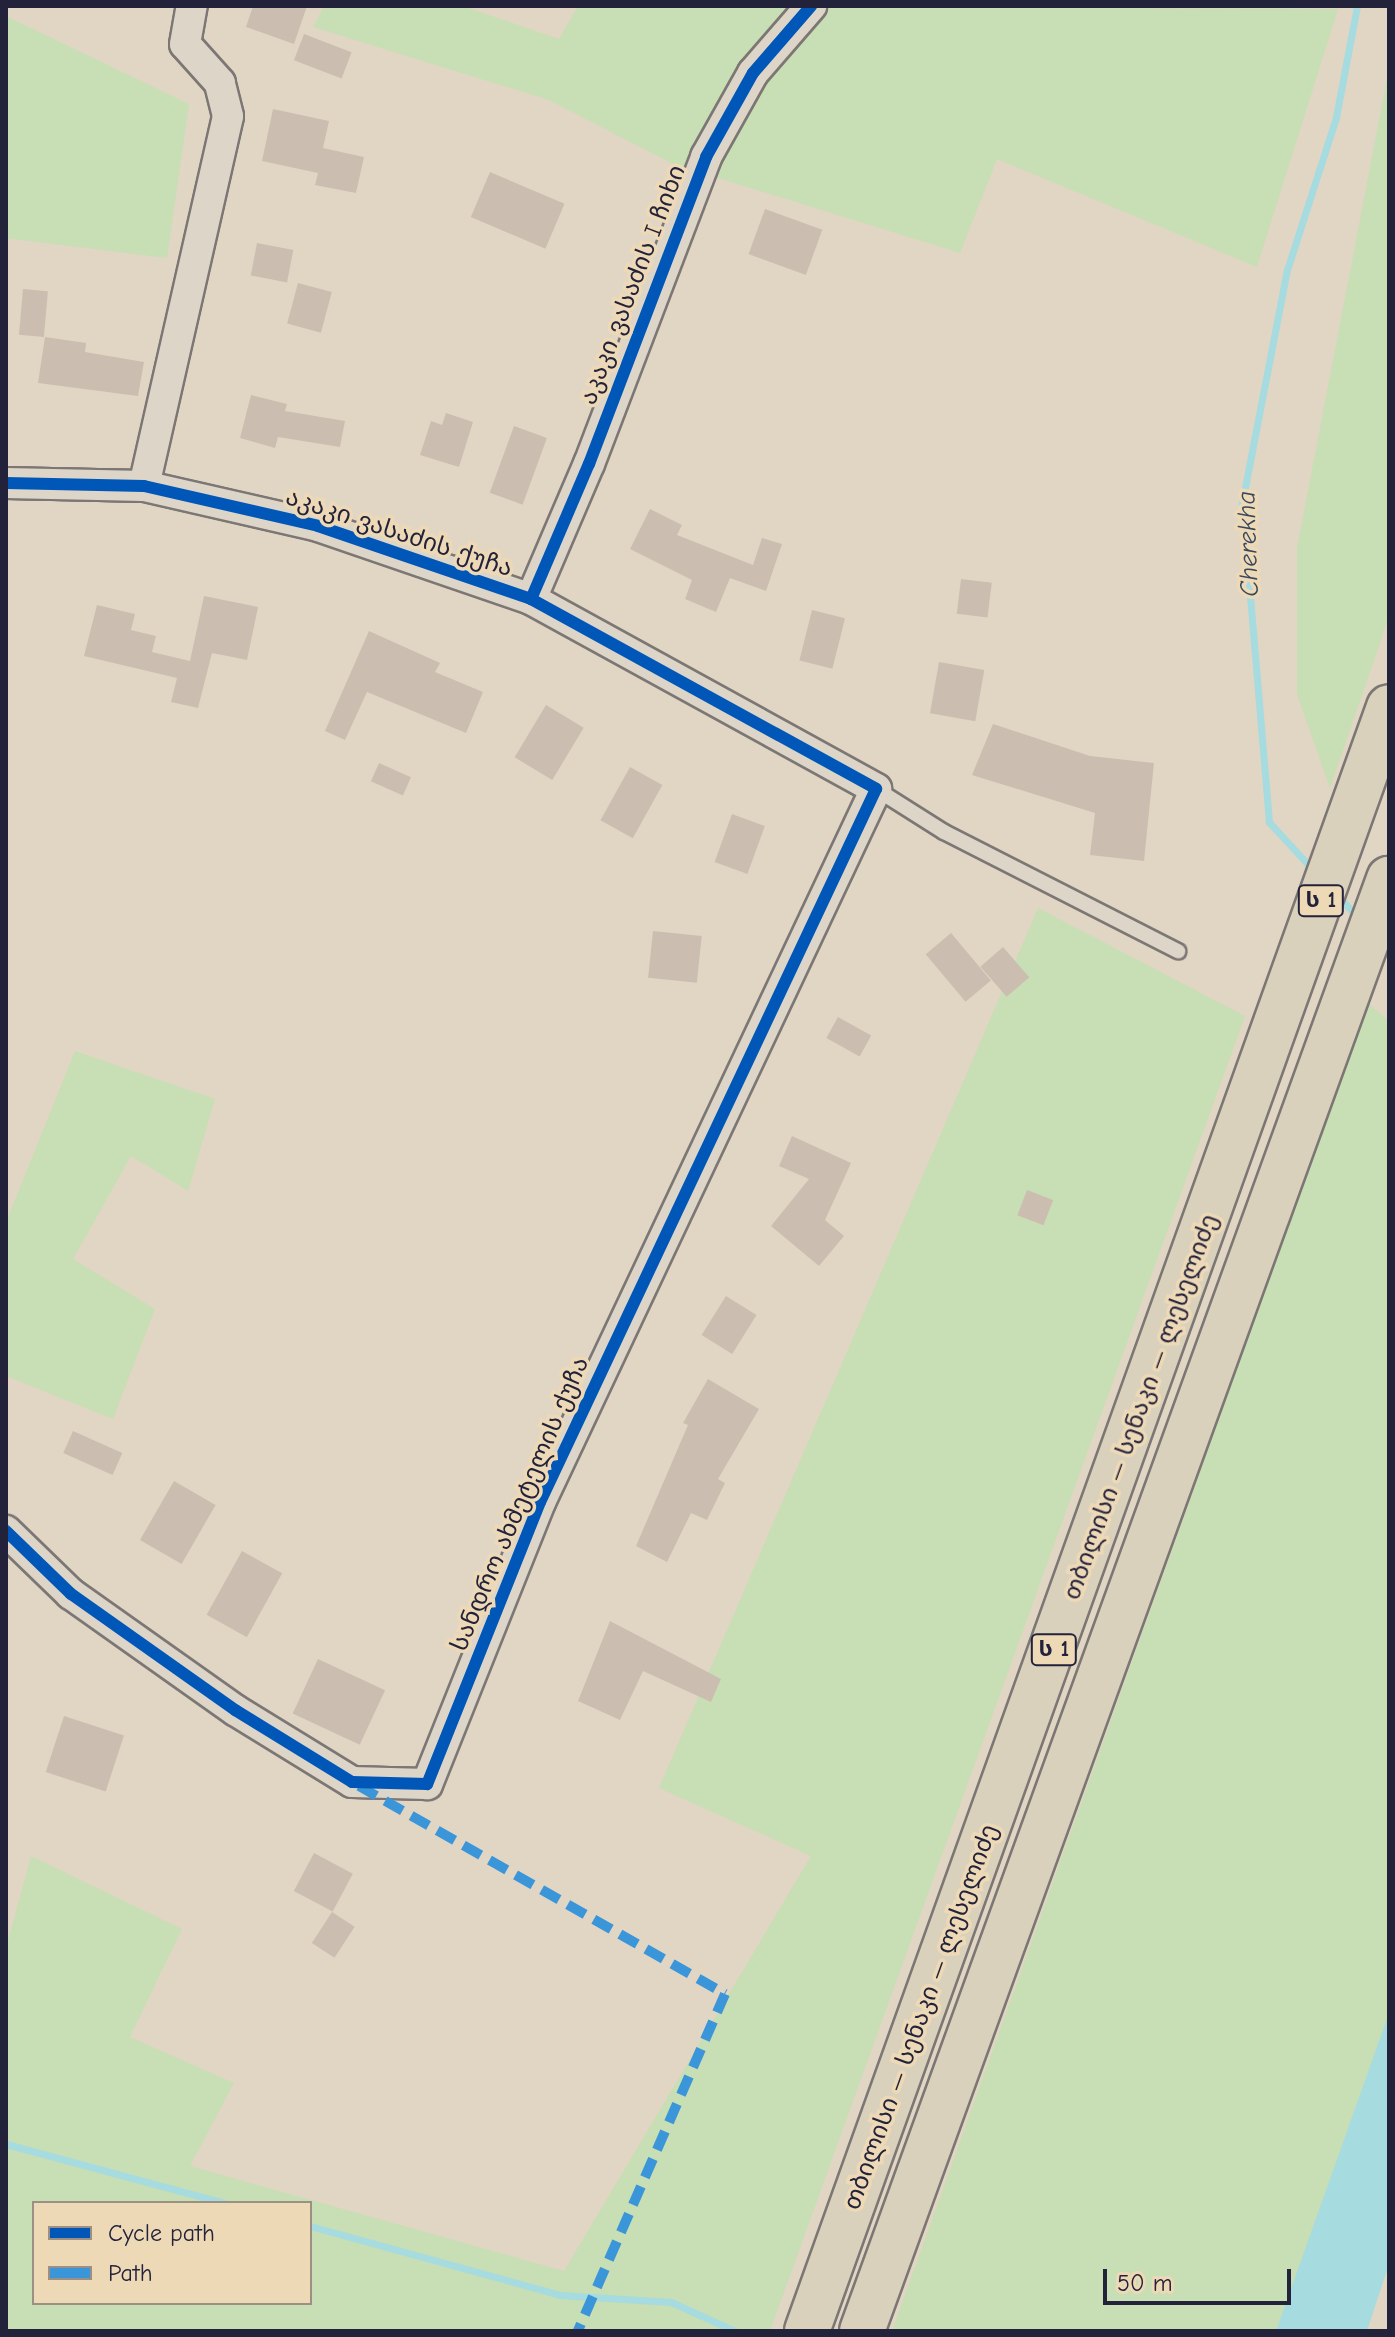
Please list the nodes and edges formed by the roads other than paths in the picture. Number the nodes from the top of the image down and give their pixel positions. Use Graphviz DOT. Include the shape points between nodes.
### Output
graph roads {
  1 [pos="192,6"];
  2 [pos="811,6"];
  3 [pos="6,483"];
  4 [pos="144,486"];
  5 [pos="531,599"];
  6 [pos="1389,707"];
  7 [pos="876,789"];
  8 [pos="1389,879"];
  9 [pos="1178,951"];
  10 [pos="6,1531"];
  11 [pos="807,2331"];
  12 [pos="862,2331"];
  1 -- 4 [label="street" via="185,44 220,83 228,116"];
  2 -- 5 [label="street, აკაკი ვასაძის I ჩიხი" via="753,73 706,157 589,464"];
  3 -- 4 [label="street, აკაკი ვასაძის ქუჩა"];
  4 -- 5 [label="street, აკაკი ვასაძის ქუჩა" via="318,526"];
  5 -- 7 [label="street, აკაკი ვასაძის ქუჩა"];
  6 -- 11 [label="highway, თბილისი — სენაკი — ლესელიძე / ს 1"];
  7 -- 9 [label="lane" via="944,832"];
  7 -- 10 [label="street, სანდრო ახმეტელის ქუჩა" via="540,1502 427,1784 352,1782 235,1710 71,1594"];
  8 -- 12 [label="highway, თბილისი — სენაკი — ლესელიძე / ს 1" via="1035,1842"];
}
